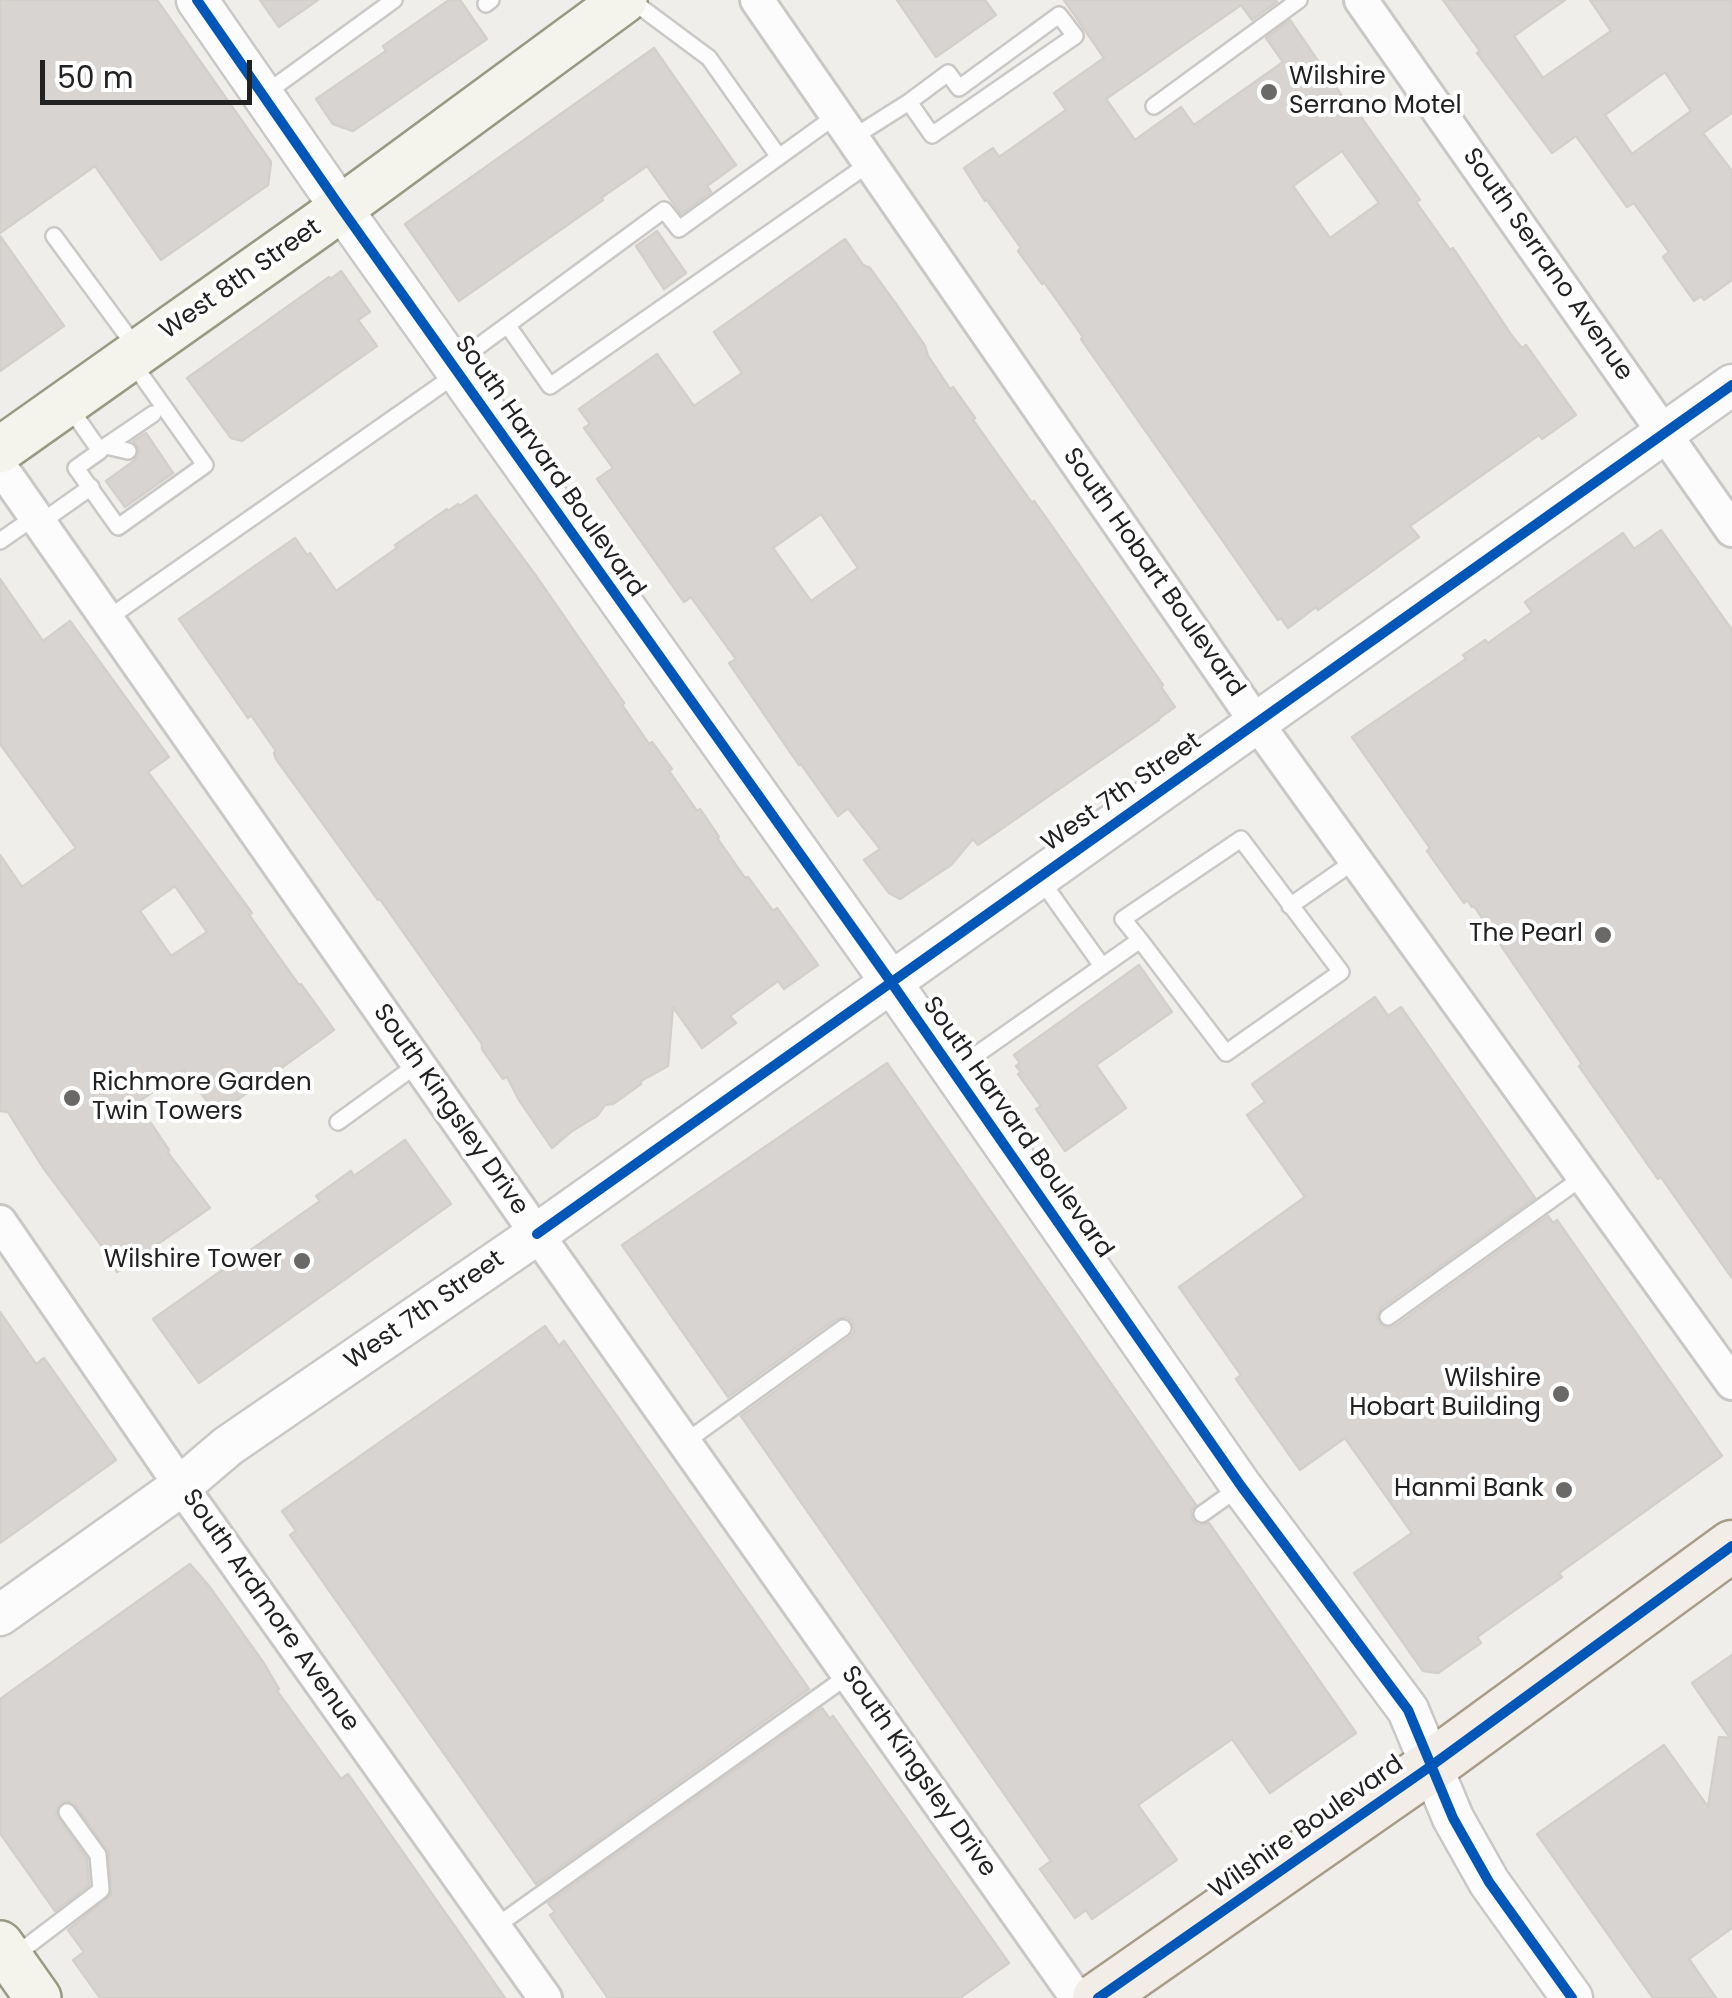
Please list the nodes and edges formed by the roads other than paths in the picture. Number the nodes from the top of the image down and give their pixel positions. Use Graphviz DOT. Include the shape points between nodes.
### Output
graph roads {
  1 [pos="197,0"];
  2 [pos="394,0"];
  3 [pos="628,0"];
  4 [pos="757,0"];
  5 [pos="1300,0"];
  6 [pos="1362,0"];
  7 [pos="262,95"];
  8 [pos="909,102"];
  9 [pos="1154,106"];
  10 [pos="853,139"];
  11 [pos="779,157"];
  12 [pos="340,208"];
  13 [pos="54,236"];
  14 [pos="508,326"];
  15 [pos="134,355"];
  16 [pos="455,370"];
  17 [pos="1732,385"];
  18 [pos="66,403"];
  19 [pos="158,410"];
  20 [pos="1664,432"];
  21 [pos="148,437"];
  22 [pos="103,448"];
  23 [pos="0,450"];
  24 [pos="128,451"];
  25 [pos="0,466"];
  26 [pos="91,488"];
  27 [pos="38,520"];
  28 [pos="1732,530"];
  29 [pos="0,541"];
  30 [pos="107,619"];
  31 [pos="1256,722"];
  32 [pos="1356,860"];
  33 [pos="1038,877"];
  34 [pos="1290,906"];
  35 [pos="1140,940"];
  36 [pos="1102,966"];
  37 [pos="891,982"];
  38 [pos="418,1064"];
  39 [pos="953,1072"];
  40 [pos="338,1122"];
  41 [pos="1584,1176"];
  42 [pos="0,1222"];
  43 [pos="536,1234"];
  44 [pos="1388,1317"];
  45 [pos="843,1328"];
  46 [pos="1732,1383"];
  47 [pos="684,1443"];
  48 [pos="181,1486"];
  49 [pos="1241,1486"];
  50 [pos="1202,1514"];
  51 [pos="1732,1546"];
  52 [pos="0,1615"];
  53 [pos="849,1675"];
  54 [pos="1431,1766"];
  55 [pos="67,1812"];
  56 [pos="495,1928"];
  57 [pos="5,1952"];
  58 [pos="38,1998"];
  59 [pos="545,1998"];
  60 [pos="1077,1998"];
  61 [pos="1098,1998"];
  62 [pos="1572,1998"];
  1 -- 7 [label="street, South Harvard Boulevard"];
  2 -- 7 [label="lane"];
  3 -- 11 [label="lane" via="709,58"];
  3 -- 12 [label="main road, West 8th Street"];
  4 -- 10 [label="street, South Hobart Boulevard"];
  5 -- 9 [label="lane"];
  6 -- 20 [label="street, South Serrano Avenue"];
  7 -- 12 [label="street, South Harvard Boulevard"];
  8 -- 8 [label="lane" via="932,135 1075,36 1059,15 958,88 948,74"];
  8 -- 10 [label="lane"];
  10 -- 11 [label="lane"];
  10 -- 14 [label="lane" via="550,386"];
  10 -- 31 [label="street, South Hobart Boulevard"];
  11 -- 14 [label="lane" via="679,230 664,210"];
  12 -- 15 [label="main road, West 8th Street"];
  12 -- 16 [label="street, South Harvard Boulevard"];
  13 -- 15 [label="lane"];
  14 -- 16 [label="lane"];
  15 -- 18 [label="main road, West 8th Street"];
  15 -- 19 [label="lane"];
  16 -- 30 [label="lane"];
  16 -- 37 [label="street, South Harvard Boulevard"];
  17 -- 20 [label="street, West 7th Street"];
  18 -- 22 [label="lane"];
  18 -- 23 [label="main road, West 8th Street"];
  19 -- 21 [label="lane"];
  19 -- 22 [label="lane"];
  19 -- 26 [label="lane" via="205,466 118,527"];
  20 -- 28 [label="street, South Serrano Avenue"];
  20 -- 31 [label="street, West 7th Street"];
  22 -- 24 [label="lane"];
  22 -- 26 [label="lane" via="76,468"];
  25 -- 27 [label="street, South Kingsley Drive"];
  26 -- 27 [label="lane"];
  27 -- 29 [label="lane"];
  27 -- 30 [label="street, South Kingsley Drive"];
  30 -- 38 [label="street, South Kingsley Drive"];
  31 -- 32 [label="street, South Hobart Boulevard"];
  31 -- 33 [label="street, West 7th Street"];
  32 -- 34 [label="lane"];
  32 -- 41 [label="street, South Hobart Boulevard"];
  33 -- 36 [label="lane"];
  33 -- 37 [label="street, West 7th Street"];
  34 -- 35 [label="lane" via="1241,839 1123,919"];
  34 -- 35 [label="lane" via="1341,972 1226,1053"];
  35 -- 36 [label="lane"];
  36 -- 39 [label="lane"];
  37 -- 39 [label="street, South Harvard Boulevard"];
  37 -- 43 [label="street, West 7th Street"];
  38 -- 40 [label="lane"];
  38 -- 43 [label="street, South Kingsley Drive"];
  39 -- 49 [label="street, South Harvard Boulevard"];
  41 -- 44 [label="lane"];
  41 -- 46 [label="street, South Hobart Boulevard"];
  42 -- 48 [label="street, South Ardmore Avenue"];
  43 -- 47 [label="street, South Kingsley Drive"];
  43 -- 48 [label="street, West 7th Street" via="228,1446"];
  45 -- 47 [label="lane"];
  47 -- 53 [label="street, South Kingsley Drive"];
  48 -- 52 [label="street, West 7th Street"];
  48 -- 56 [label="street, South Ardmore Avenue"];
  49 -- 50 [label="lane"];
  49 -- 54 [label="street, South Harvard Boulevard" via="1408,1710"];
  51 -- 54 [label="main road, Wilshire Boulevard"];
  53 -- 56 [label="lane"];
  53 -- 60 [label="street, South Kingsley Drive"];
  54 -- 61 [label="main road, Wilshire Boulevard"];
  54 -- 62 [label="street, South Harvard Boulevard" via="1488,1882"];
  55 -- 57 [label="lane" via="98,1855 100,1890"];
  56 -- 59 [label="street, South Ardmore Avenue"];
  57 -- 58 [label="main road"];
}
